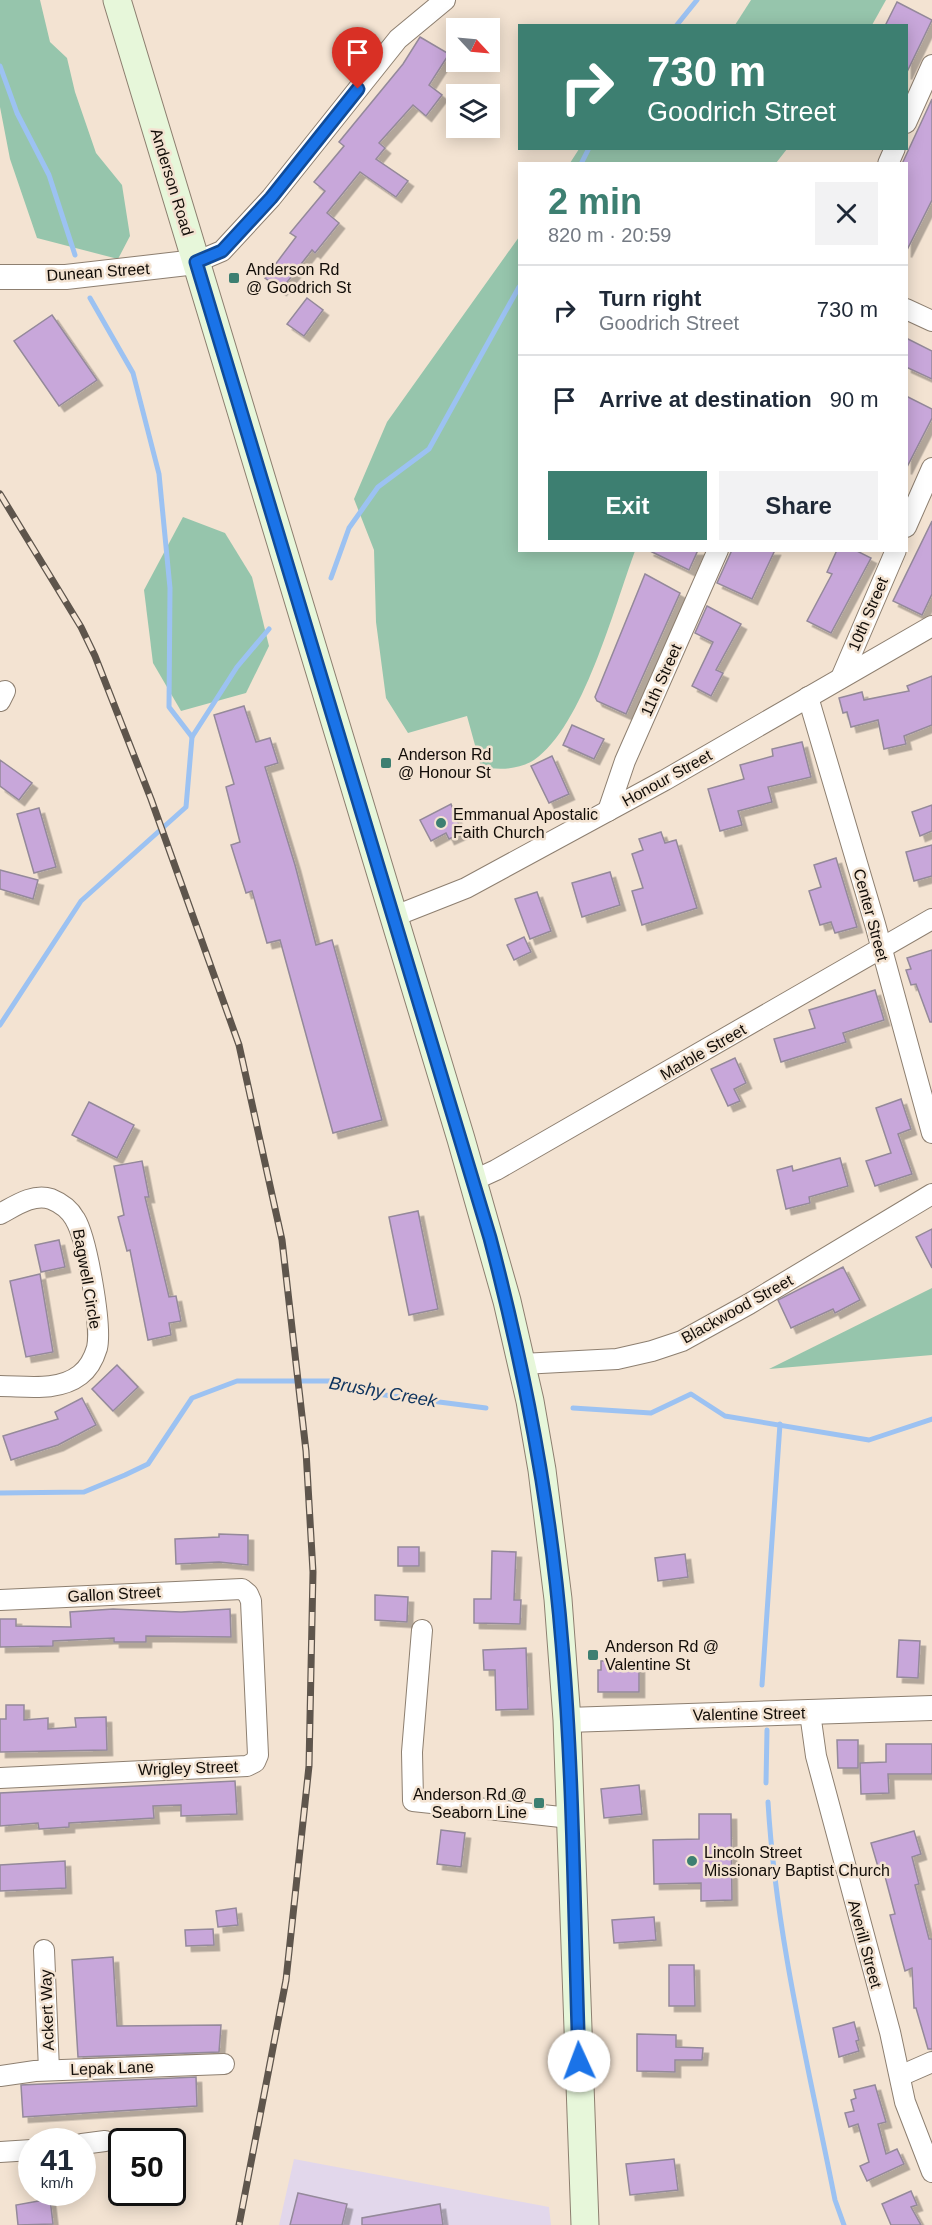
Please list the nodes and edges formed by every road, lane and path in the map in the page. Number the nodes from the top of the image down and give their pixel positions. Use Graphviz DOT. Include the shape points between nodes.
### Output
graph roads {
  1 [pos="117,0"];
  2 [pos="445,0"];
  3 [pos="932,65"];
  4 [pos="908,119"];
  5 [pos="196,262"];
  6 [pos="0,278"];
  7 [pos="908,310"];
  8 [pos="932,321"];
  9 [pos="932,468"];
  10 [pos="908,522"];
  11 [pos="717,552"];
  12 [pos="895,552"];
  13 [pos="932,626"];
  14 [pos="841,678"];
  15 [pos="807,697"];
  16 [pos="608,811"];
  17 [pos="395,916"];
  18 [pos="932,919"];
  19 [pos="881,950"];
  20 [pos="932,1133"];
  21 [pos="472,1181"];
  22 [pos="932,1194"];
  23 [pos="0,1214"];
  24 [pos="522,1364"];
  25 [pos="0,1386"];
  26 [pos="228,1588"];
  27 [pos="0,1600"];
  28 [pos="422,1630"];
  29 [pos="932,1708"];
  30 [pos="810,1713"];
  31 [pos="567,1720"];
  32 [pos="0,1778"];
  33 [pos="570,1818"];
  34 [pos="44,1950"];
  35 [pos="932,2062"];
  36 [pos="224,2064"];
  37 [pos="49,2070"];
  38 [pos="0,2076"];
  39 [pos="900,2076"];
  40 [pos="105,2141"];
  41 [pos="96,2142"];
  42 [pos="18,2151"];
  43 [pos="0,2152"];
  44 [pos="932,2172"];
  45 [pos="585,2225"];
  1 -- 5 [label="main road, Anderson Road"];
  2 -- 5 [label="street" via="398,39 271,198 222,251"];
  3 -- 4 [label="street"];
  5 -- 6 [label="street, Dunean Street" via="66,277"];
  5 -- 17 [label="main road, Anderson Road"];
  7 -- 8 [label="street"];
  9 -- 10 [label="street"];
  11 -- 16 [label="street, 11th Street" via="625,761"];
  12 -- 14 [label="street, 10th Street"];
  13 -- 14 [label="street, Honour Street"];
  14 -- 15 [label="street, Honour Street"];
  15 -- 16 [label="street, Honour Street"];
  15 -- 19 [label="street, Center Street"];
  16 -- 17 [label="street, Honour Street" via="466,888"];
  17 -- 21 [label="main road, Anderson Road"];
  18 -- 19 [label="street, Marble Street"];
  19 -- 20 [label="street, Center Street"];
  19 -- 21 [label="street, Marble Street"];
  21 -- 24 [label="main road, Anderson Road"];
  22 -- 24 [label="street, Blackwood Street" via="682,1341 617,1359"];
  23 -- 25 [label="street, Bagwell Circle" via="27,1200 44,1198 64,1206 74,1217 81,1232 98,1324 97,1349 80,1375 54,1386"];
  24 -- 31 [label="main road, Anderson Road" via="542,1470"];
  26 -- 27 [label="street, Gallon Street"];
  26 -- 32 [label="street, Wrigley Street" via="243,1589 250,1601 258,1755 255,1762 248,1766"];
  28 -- 33 [label="street" via="412,1752 413,1801"];
  29 -- 30 [label="street, Valentine Street"];
  30 -- 31 [label="street, Valentine Street"];
  30 -- 39 [label="street, Averill Street" via="816,1756"];
  31 -- 33 [label="main road, Anderson Road"];
  33 -- 45 [label="main road, Anderson Road"];
  34 -- 37 [label="street, Ackert Way"];
  35 -- 39 [label="street"];
  36 -- 37 [label="street, Lepak Lane"];
  37 -- 38 [label="street, Lepak Lane"];
  39 -- 44 [label="street, Averill Street" via="905,2102"];
  40 -- 41 [label="street"];
  42 -- 43 [label="street"];
}
